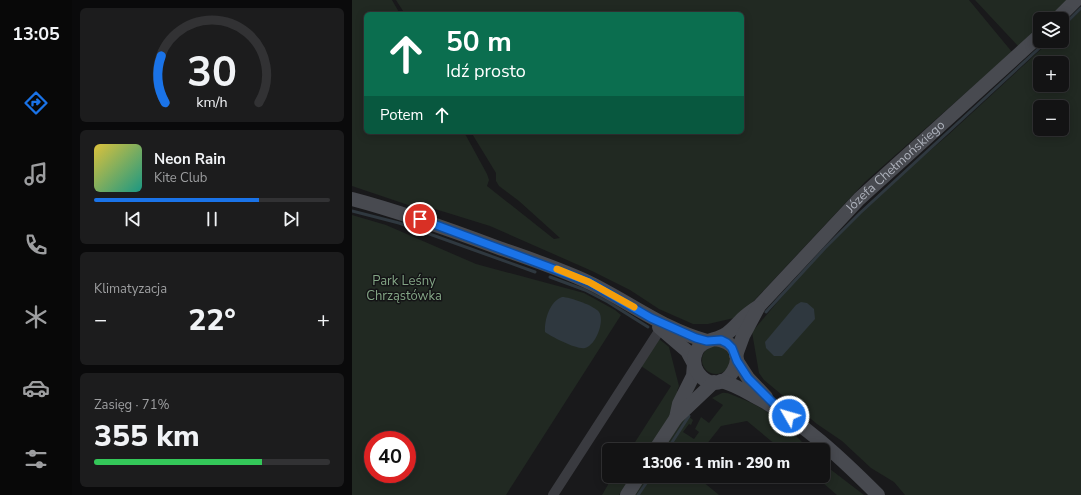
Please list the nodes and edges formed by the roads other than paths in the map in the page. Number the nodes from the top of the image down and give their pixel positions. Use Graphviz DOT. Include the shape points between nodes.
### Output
graph roads {
  1 [pos="1076,0"];
  2 [pos="1064,12"];
  3 [pos="1033,41"];
  4 [pos="352,200"];
  5 [pos="759,306"];
  6 [pos="651,318"];
  7 [pos="661,328"];
  8 [pos="710,340"];
  9 [pos="736,358"];
  10 [pos="694,364"];
  11 [pos="717,382"];
  12 [pos="777,407"];
  13 [pos="676,418"];
  14 [pos="660,443"];
  15 [pos="635,483"];
  16 [pos="553,495"];
  17 [pos="627,495"];
  18 [pos="878,495"];
  1 -- 2 [label="street"];
  3 -- 5 [label="street, Józefa Chełmońskiego" via="860,200"];
  4 -- 6 [label="street" via="420,219 567,273 609,292"];
  5 -- 8 [label="street, Józefa Chełmońskiego" via="727,334"];
  5 -- 9 [label="street, Józefa Chełmońskiego" via="743,336"];
  6 -- 7 [label="street"];
  6 -- 8 [label="street" via="696,338"];
  7 -- 10 [label="street" via="687,351"];
  7 -- 16 [label="street"];
  8 -- 9 [label="street" via="727,343"];
  8 -- 10 [label="street" via="697,350"];
  9 -- 11 [label="street" via="732,374"];
  9 -- 12 [label="street" via="748,378"];
  10 -- 11 [label="street" via="701,376"];
  10 -- 13 [label="street" via="693,376 679,404"];
  11 -- 12 [label="street" via="741,388"];
  11 -- 13 [label="street"];
  12 -- 18 [label="street" via="828,446"];
  13 -- 14 [label="street"];
  15 -- 17 [label="street"];
}
